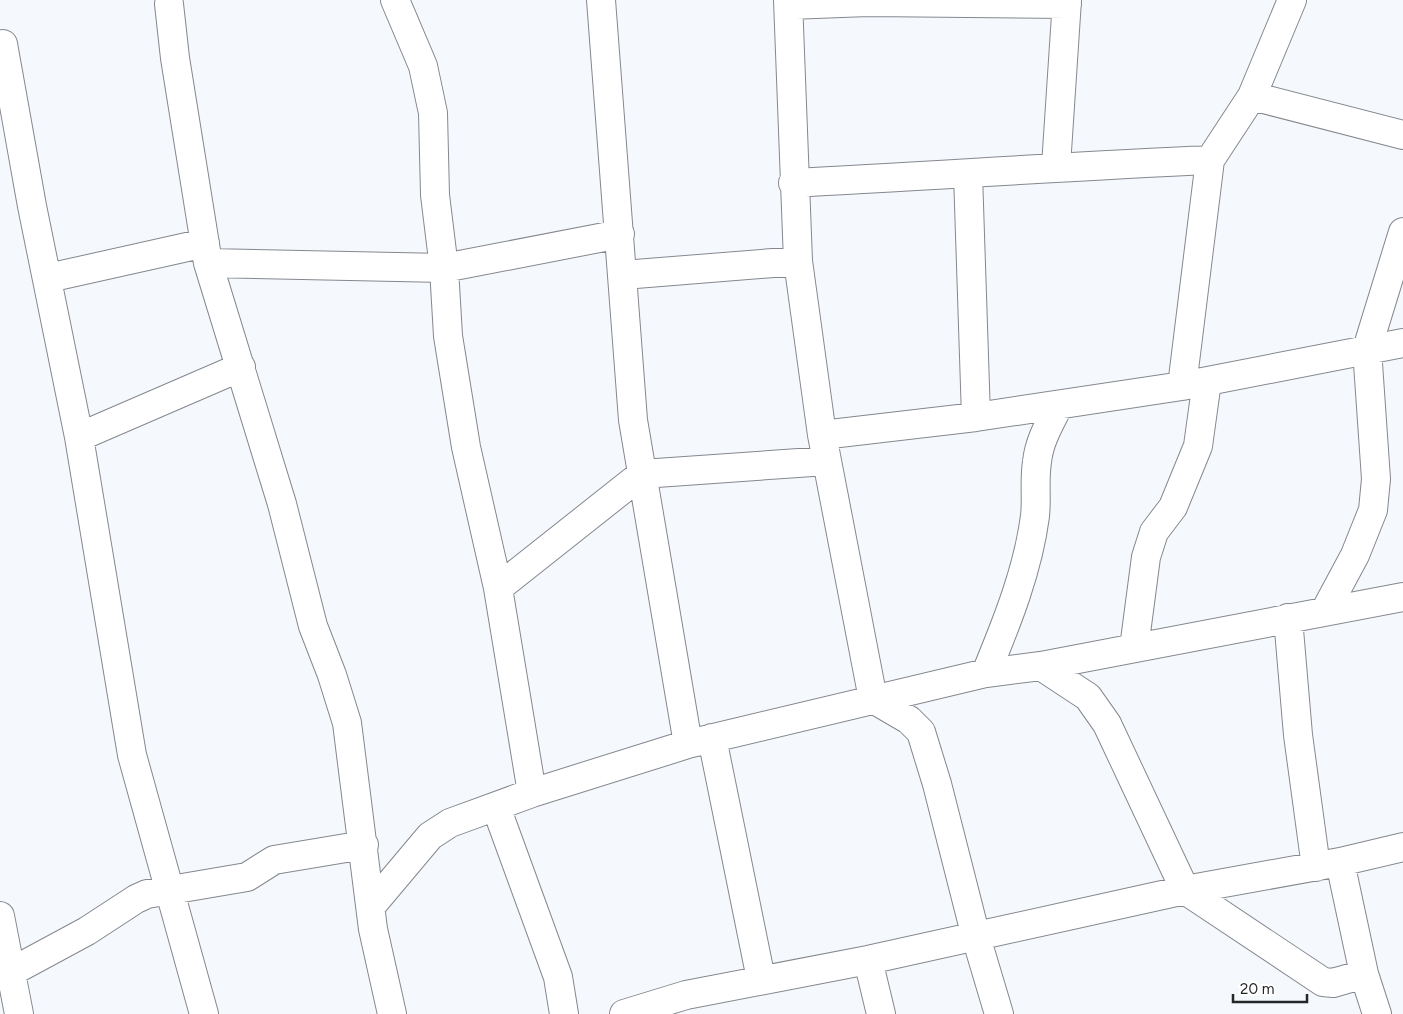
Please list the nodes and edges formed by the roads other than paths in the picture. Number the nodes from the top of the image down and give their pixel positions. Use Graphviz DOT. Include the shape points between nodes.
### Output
graph roads {
  1 [pos="395,0"];
  2 [pos="601,0"];
  3 [pos="1292,0"];
  4 [pos="788,2"];
  5 [pos="953,2"];
  6 [pos="1067,2"];
  7 [pos="169,4"];
  8 [pos="3,44"];
  9 [pos="1252,96"];
  10 [pos="1403,135"];
  11 [pos="1210,160"];
  12 [pos="1056,166"];
  13 [pos="968,174"];
  14 [pos="793,183"];
  15 [pos="1403,232"];
  16 [pos="620,234"];
  17 [pos="206,253"];
  18 [pos="798,261"];
  19 [pos="444,268"];
  20 [pos="623,275"];
  21 [pos="48,278"];
  22 [pos="1403,343"];
  23 [pos="1367,349"];
  24 [pos="241,367"];
  25 [pos="1194,383"];
  26 [pos="1059,405"];
  27 [pos="976,418"];
  28 [pos="79,437"];
  29 [pos="824,448"];
  30 [pos="642,474"];
  31 [pos="498,588"];
  32 [pos="1403,597"];
  33 [pos="1325,611"];
  34 [pos="1288,618"];
  35 [pos="1134,648"];
  36 [pos="1041,666"];
  37 [pos="986,673"];
  38 [pos="873,699"];
  39 [pos="700,741"];
  40 [pos="532,793"];
  41 [pos="496,806"];
  42 [pos="364,845"];
  43 [pos="1403,847"];
  44 [pos="1328,864"];
  45 [pos="1185,890"];
  46 [pos="169,892"];
  47 [pos="372,905"];
  48 [pos="0,916"];
  49 [pos="976,937"];
  50 [pos="868,960"];
  51 [pos="11,972"];
  52 [pos="1364,974"];
  53 [pos="761,979"];
  54 [pos="686,1004"];
  55 [pos="19,1014"];
  56 [pos="204,1014"];
  57 [pos="392,1014"];
  58 [pos="564,1014"];
  59 [pos="624,1014"];
  60 [pos="881,1014"];
  61 [pos="999,1014"];
  62 [pos="1377,1014"];
  1 -- 19 [label="street" via="423,66 433,114 435,195"];
  2 -- 16 [label="street"];
  3 -- 9 [label="street"];
  4 -- 5 [label="street"];
  4 -- 14 [label="street"];
  5 -- 6 [label="street"];
  6 -- 12 [label="street"];
  7 -- 17 [label="street" via="174,58"];
  8 -- 21 [label="street"];
  9 -- 10 [label="street"];
  9 -- 11 [label="street"];
  11 -- 12 [label="street"];
  11 -- 25 [label="street"];
  12 -- 13 [label="street"];
  13 -- 14 [label="street"];
  13 -- 27 [label="street"];
  14 -- 18 [label="street"];
  15 -- 23 [label="street"];
  16 -- 19 [label="street"];
  16 -- 20 [label="street"];
  17 -- 19 [label="street"];
  17 -- 21 [label="street"];
  17 -- 24 [label="street"];
  18 -- 20 [label="street"];
  18 -- 29 [label="street"];
  19 -- 31 [label="street" via="448,336 466,446"];
  20 -- 30 [label="street" via="633,420"];
  21 -- 28 [label="street"];
  22 -- 23 [label="street"];
  23 -- 25 [label="street"];
  23 -- 33 [label="street" via="1376,479 1373,510 1355,555"];
  24 -- 28 [label="street"];
  24 -- 42 [label="street" via="314,626 347,723"];
  25 -- 26 [label="street"];
  25 -- 35 [label="street" via="1198,446 1173,507 1154,532 1146,557"];
  26 -- 27 [label="street"];
  26 -- 37 [label="street" via="1044,436 1037,461 1035,515 1027,554 1011,610"];
  27 -- 29 [label="street"];
  28 -- 46 [label="street" via="132,755"];
  29 -- 30 [label="street"];
  29 -- 38 [label="street"];
  30 -- 31 [label="street"];
  30 -- 39 [label="street"];
  31 -- 40 [label="street"];
  32 -- 33 [label="street"];
  33 -- 34 [label="street"];
  34 -- 35 [label="street"];
  34 -- 44 [label="street" via="1298,735"];
  35 -- 36 [label="street"];
  36 -- 37 [label="street"];
  36 -- 45 [label="street" via="1088,698 1107,724"];
  37 -- 38 [label="street"];
  38 -- 39 [label="street"];
  38 -- 49 [label="street" via="909,720 920,732 937,784"];
  39 -- 40 [label="street"];
  39 -- 53 [label="street"];
  40 -- 41 [label="street"];
  41 -- 47 [label="street" via="450,823 430,836"];
  41 -- 58 [label="street" via="558,976"];
  42 -- 46 [label="street" via="274,860 247,877"];
  42 -- 47 [label="street"];
  43 -- 44 [label="street"];
  44 -- 45 [label="street"];
  44 -- 52 [label="street"];
  45 -- 49 [label="street"];
  45 -- 52 [label="street" via="1323,982 1333,983"];
  46 -- 51 [label="street" via="147,894 136,899 87,931"];
  46 -- 56 [label="street"];
  47 -- 57 [label="street" via="373,929"];
  48 -- 51 [label="street"];
  49 -- 50 [label="street"];
  49 -- 61 [label="street"];
  50 -- 53 [label="street"];
  50 -- 60 [label="street"];
  51 -- 55 [label="street"];
  52 -- 62 [label="street"];
  53 -- 54 [label="street"];
  54 -- 59 [label="street"];
}
